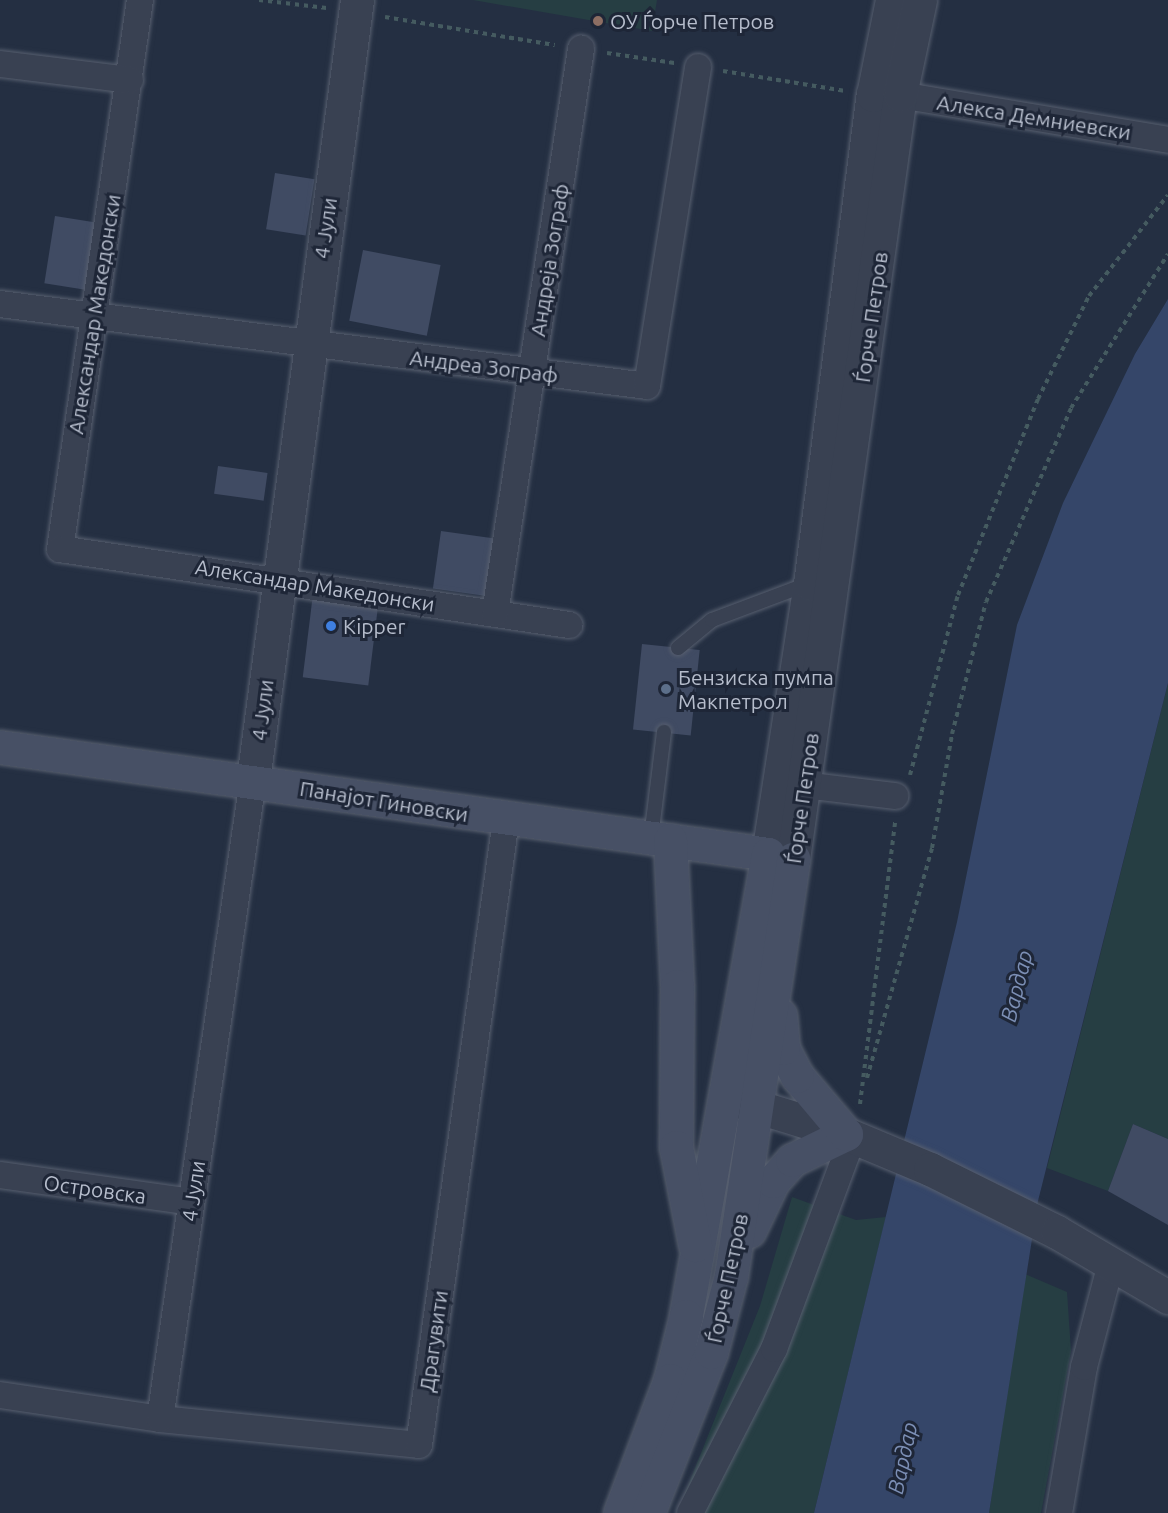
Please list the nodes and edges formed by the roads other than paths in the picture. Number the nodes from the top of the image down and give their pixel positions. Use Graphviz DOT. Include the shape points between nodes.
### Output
graph roads {
  1 [pos="140,0"];
  2 [pos="892,0"];
  3 [pos="920,0"];
  4 [pos="356,6"];
  5 [pos="581,49"];
  6 [pos="0,64"];
  7 [pos="698,67"];
  8 [pos="130,80"];
  9 [pos="886,95"];
  10 [pos="1168,140"];
  11 [pos="0,304"];
  12 [pos="92,317"];
  13 [pos="309,343"];
  14 [pos="532,374"];
  15 [pos="60,549"];
  16 [pos="279,578"];
  17 [pos="810,584"];
  18 [pos="495,613"];
  19 [pos="569,625"];
  20 [pos="678,648"];
  21 [pos="664,732"];
  22 [pos="0,747"];
  23 [pos="253,780"];
  24 [pos="803,785"];
  25 [pos="895,796"];
  26 [pos="506,820"];
  27 [pos="661,839"];
  28 [pos="781,856"];
  29 [pos="777,987"];
  30 [pos="726,1098"];
  31 [pos="758,1106"];
  32 [pos="856,1138"];
  33 [pos="0,1175"];
  34 [pos="191,1202"];
  35 [pos="698,1256"];
  36 [pos="1111,1263"];
  37 [pos="731,1276"];
  38 [pos="1168,1297"];
  39 [pos="0,1395"];
  40 [pos="160,1419"];
  41 [pos="620,1513"];
  42 [pos="648,1513"];
  43 [pos="690,1513"];
  44 [pos="1059,1513"];
  1 -- 8 [label="street, Александар Македонски"];
  2 -- 9 [label="street, Ѓорче Петров"];
  3 -- 9 [label="street, Ѓорче Петров"];
  4 -- 13 [label="street, 4 Јули"];
  5 -- 14 [label="street, Андреја Зограф"];
  6 -- 8 [label="street"];
  7 -- 14 [label="street, Андреа Зограф" via="647,386"];
  8 -- 12 [label="street, Александар Македонски"];
  9 -- 10 [label="street, Алекса Демниевски"];
  9 -- 17 [label="street, Ѓорче Петров"];
  9 -- 24 [label="street, Ѓорче Петров"];
  11 -- 12 [label="street, Андреа Зограф"];
  12 -- 13 [label="street, Андреа Зограф"];
  12 -- 15 [label="street, Александар Македонски"];
  13 -- 14 [label="street, Андреа Зограф"];
  13 -- 16 [label="street, 4 Јули"];
  14 -- 18 [label="street, Андреја Зограф"];
  15 -- 16 [label="street, Αлександар Македонски"];
  16 -- 18 [label="street, Αлександар Македонски"];
  16 -- 23 [label="street, 4 Јули"];
  17 -- 20 [label="lane" via="712,620"];
  17 -- 28 [label="street, Ѓорче Петров"];
  18 -- 19 [label="street, Αлександар Македонски"];
  21 -- 27 [label="lane"];
  22 -- 23 [label="main road, Панајот Гиновски"];
  23 -- 26 [label="main road, Панајот Гиновски"];
  23 -- 34 [label="street, 4 Јули"];
  24 -- 25 [label="street"];
  24 -- 28 [label="street, Ѓорче Петров"];
  26 -- 27 [label="main road, Панајот Гиновски"];
  26 -- 40 [label="street, Драгувити" via="418,1445"];
  27 -- 28 [label="main road, Панајот Гиновски"];
  27 -- 35 [label="main road" via="677,986 676,1147"];
  28 -- 29 [label="main road, Ѓорче Петров"];
  28 -- 30 [label="main road, Ѓорче Петров"];
  29 -- 31 [label="main road, Ѓорче Петров"];
  29 -- 32 [label="main road" via="783,1048 818,1104"];
  30 -- 31 [label="street"];
  30 -- 35 [label="main road, Ѓорче Петров"];
  31 -- 32 [label="street"];
  31 -- 37 [label="main road, Ѓорче Петров"];
  32 -- 36 [label="street" via="1057,1232"];
  32 -- 37 [label="main road" via="792,1160 773,1181"];
  32 -- 43 [label="street" via="774,1349"];
  33 -- 34 [label="street, Островска"];
  34 -- 40 [label="street, 4 Јули"];
  35 -- 41 [label="main road, Ѓорче Петров" via="670,1380"];
  36 -- 38 [label="street"];
  36 -- 44 [label="street" via="1071,1438"];
  37 -- 42 [label="main road, Ѓорче Петров" via="711,1352"];
  39 -- 40 [label="street, Драгувити"];
}
